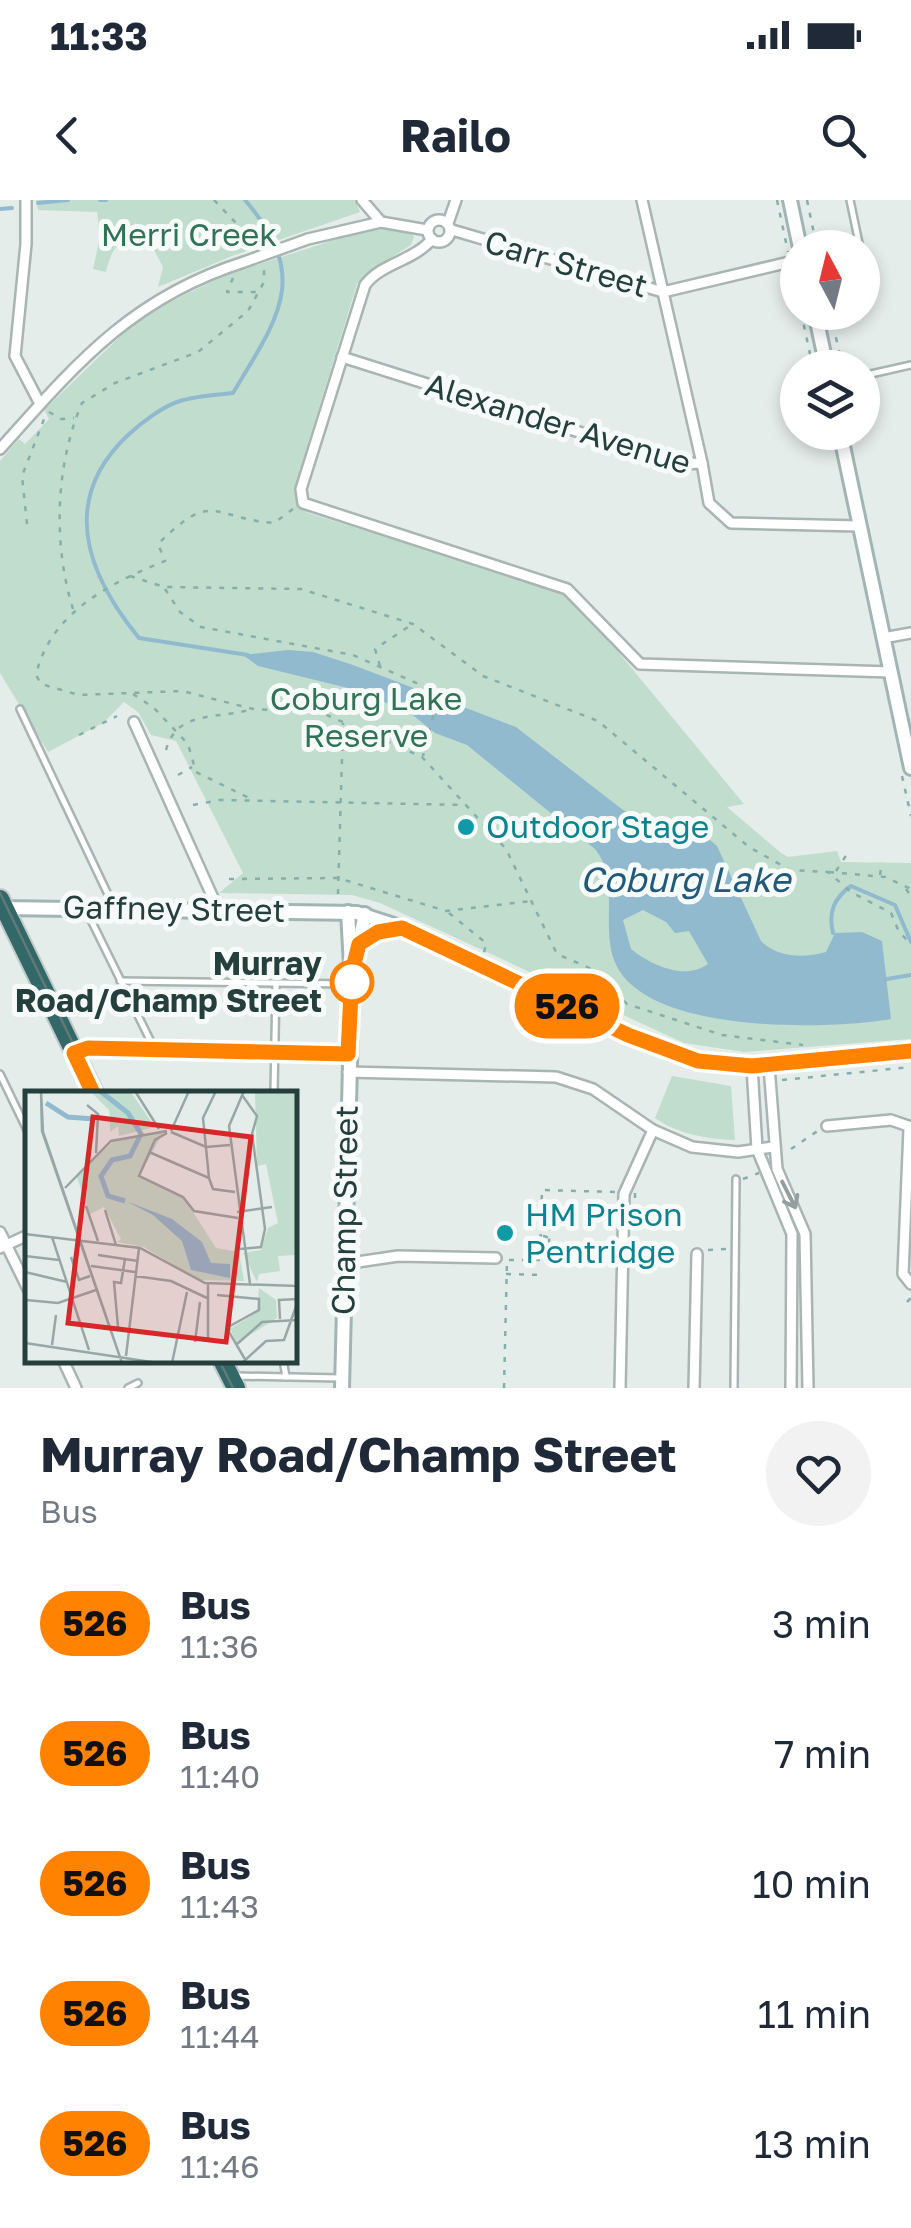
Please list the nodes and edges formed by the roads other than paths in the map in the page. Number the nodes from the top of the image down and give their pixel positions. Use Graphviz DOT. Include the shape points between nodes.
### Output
graph roads {
  1 [pos="26,200"];
  2 [pos="362,200"];
  3 [pos="456,200"];
  4 [pos="642,200"];
  5 [pos="790,200"];
  6 [pos="850,200"];
  7 [pos="382,222"];
  8 [pos="450,227"];
  9 [pos="796,230"];
  10 [pos="856,230"];
  11 [pos="430,234"];
  12 [pos="780,264"];
  13 [pos="662,292"];
  14 [pos="342,357"];
  15 [pos="911,365"];
  16 [pos="880,372"];
  17 [pos="42,406"];
  18 [pos="0,450"];
  19 [pos="844,450"];
  20 [pos="702,462"];
  21 [pos="859,526"];
  22 [pos="911,633"];
  23 [pos="884,638"];
  24 [pos="891,672"];
  25 [pos="20,709"];
  26 [pos="134,722"];
  27 [pos="911,768"];
  28 [pos="2,905"];
  29 [pos="85,907"];
  30 [pos="114,908"];
  31 [pos="218,909"];
  32 [pos="348,912"];
  33 [pos="365,914"];
  34 [pos="402,928"];
  35 [pos="359,944"];
  36 [pos="356,979"];
  37 [pos="120,980"];
  38 [pos="276,984"];
  39 [pos="155,1050"];
  40 [pos="274,1052"];
  41 [pos="911,1052"];
  42 [pos="74,1053"];
  43 [pos="348,1054"];
  44 [pos="752,1066"];
  45 [pos="769,1066"];
  46 [pos="348,1072"];
  47 [pos="0,1074"];
  48 [pos="93,1091"];
  49 [pos="274,1091"];
  50 [pos="25,1126"];
  51 [pos="826,1126"];
  52 [pos="910,1128"];
  53 [pos="653,1130"];
  54 [pos="773,1147"];
  55 [pos="757,1149"];
  56 [pos="736,1179"];
  57 [pos="0,1232"];
  58 [pos="3,1246"];
  59 [pos="697,1254"];
  60 [pos="501,1259"];
  61 [pos="344,1264"];
  62 [pos="25,1283"];
  63 [pos="911,1284"];
  64 [pos="64,1363"];
  65 [pos="283,1363"];
  66 [pos="230,1375"];
  67 [pos="286,1377"];
  68 [pos="342,1383"];
  69 [pos="138,1384"];
  70 [pos="76,1388"];
  71 [pos="128,1388"];
  72 [pos="620,1388"];
  73 [pos="694,1388"];
  74 [pos="734,1388"];
  75 [pos="791,1388"];
  76 [pos="808,1388"];
  1 -- 17 [label="street" via="15,356"];
  2 -- 7 [label="street"];
  3 -- 8 [label="street"];
  4 -- 13 [label="street"];
  5 -- 9 [label="street"];
  6 -- 10 [label="lane"];
  7 -- 11 [label="street"];
  7 -- 17 [label="street, bridge" via="308,239 172,291 118,325"];
  8 -- 11 [label="street" via="434,224"];
  8 -- 11 [label="street" via="443,239"];
  8 -- 13 [label="street, Carr Street"];
  11 -- 14 [label="street" via="425,248 371,277"];
  12 -- 13 [label="street, Carr Street"];
  13 -- 20 [label="street"];
  14 -- 20 [label="street, Alexander Avenue" via="680,464"];
  14 -- 24 [label="street" via="301,489 303,503 567,589 640,664"];
  15 -- 16 [label="lane"];
  17 -- 18 [label="street"];
  19 -- 21 [label="street"];
  20 -- 21 [label="street, Alexander Avenue" via="710,503 731,523"];
  21 -- 23 [label="street"];
  22 -- 23 [label="street"];
  23 -- 24 [label="street"];
  24 -- 27 [label="street"];
  25 -- 30 [label="lane"];
  26 -- 31 [label="street"];
  28 -- 29 [label="street, Gaffney Street"];
  28 -- 42 [label="highway"];
  29 -- 30 [label="street, Gaffney Street"];
  29 -- 37 [label="lane"];
  30 -- 31 [label="street, Gaffney Street"];
  31 -- 32 [label="street, Gaffney Street"];
  32 -- 33 [label="street, Gaffney Street"];
  32 -- 36 [label="street, Champ Street"];
  33 -- 34 [label="street, Gaffney Street"];
  33 -- 35 [label="street, Champ Street"];
  34 -- 35 [label="street"];
  34 -- 44 [label="street, Gaffney Street" via="628,1035 698,1061"];
  35 -- 36 [label="street, Champ Street"];
  36 -- 38 [label="lane"];
  36 -- 43 [label="street, Champ Street"];
  37 -- 38 [label="lane"];
  37 -- 39 [label="lane"];
  38 -- 40 [label="lane"];
  39 -- 40 [label="street"];
  39 -- 42 [label="street"];
  40 -- 43 [label="street"];
  40 -- 49 [label="lane"];
  41 -- 45 [label="street, Gaffney Street"];
  42 -- 48 [label="highway"];
  43 -- 46 [label="street, Champ Street"];
  44 -- 45 [label="street, Gaffney Street"];
  44 -- 55 [label="street"];
  45 -- 54 [label="street"];
  46 -- 53 [label="street" via="556,1076 593,1089"];
  46 -- 61 [label="street, Champ Street"];
  47 -- 50 [label="lane"];
  51 -- 52 [label="street" via="891,1120"];
  52 -- 63 [label="street" via="903,1274"];
  53 -- 55 [label="street" via="703,1149"];
  53 -- 72 [label="street" via="626,1182 618,1259"];
  54 -- 55 [label="street"];
  54 -- 76 [label="street, one-way" via="805,1234"];
  55 -- 75 [label="street" via="792,1234"];
  56 -- 74 [label="lane"];
  57 -- 58 [label="street"];
  58 -- 62 [label="street"];
  59 -- 73 [label="street"];
  60 -- 61 [label="street" via="398,1256"];
  61 -- 68 [label="street, Champ Street"];
  64 -- 70 [label="street"];
  65 -- 67 [label="lane"];
  66 -- 67 [label="lane"];
  67 -- 68 [label="lane"];
  69 -- 71 [label="lane"];
}
